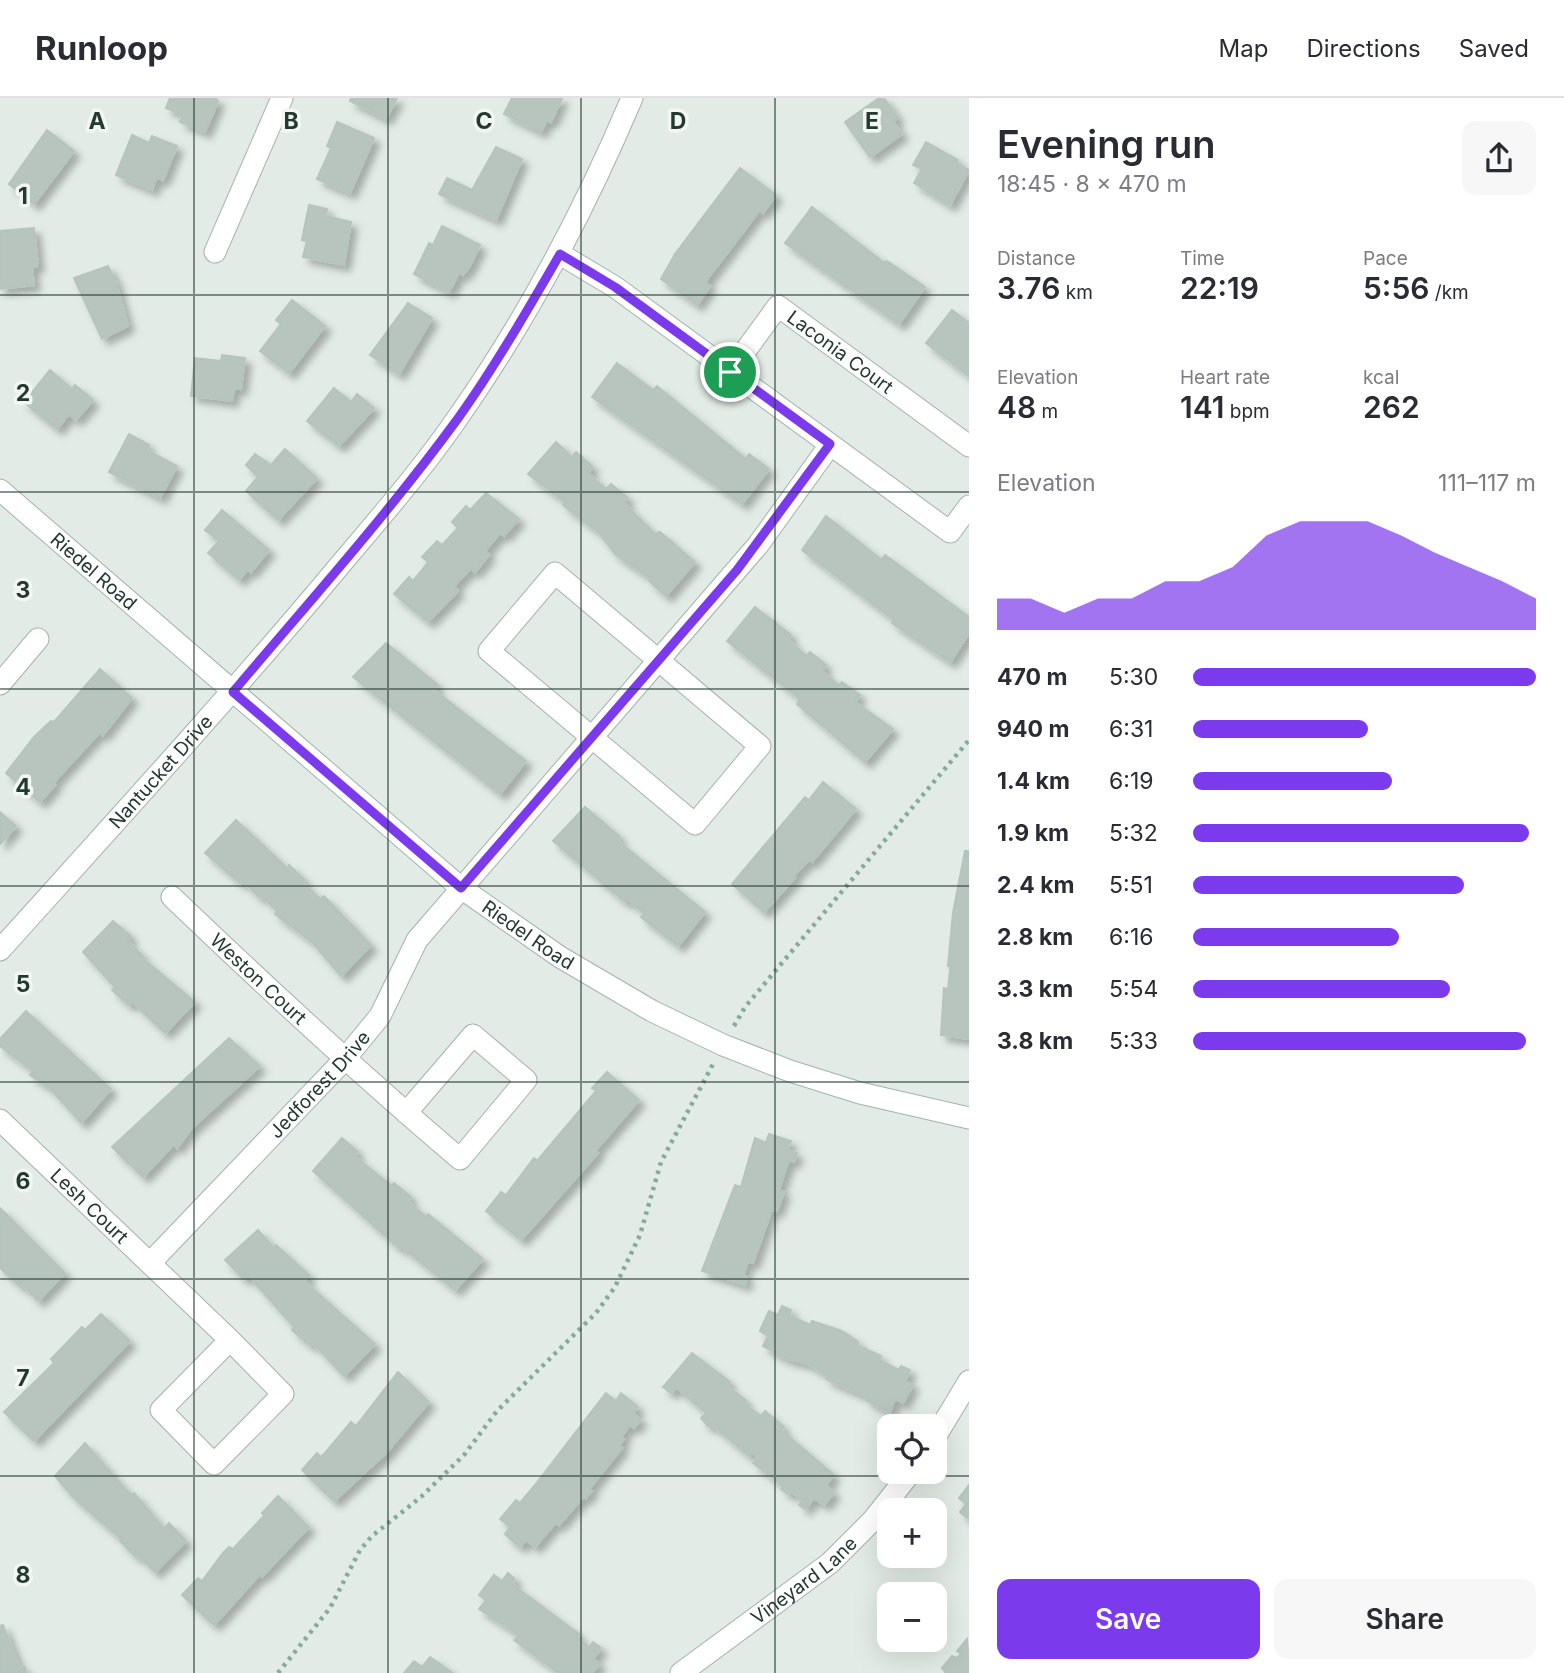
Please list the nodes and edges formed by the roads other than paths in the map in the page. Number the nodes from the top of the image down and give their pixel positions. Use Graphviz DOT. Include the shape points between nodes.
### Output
graph roads {
  1 [pos="282,98"];
  2 [pos="632,98"];
  3 [pos="215,252"];
  4 [pos="560,254"];
  5 [pos="730,372"];
  6 [pos="830,444"];
  7 [pos="969,446"];
  8 [pos="0,490"];
  9 [pos="969,506"];
  10 [pos="38,639"];
  11 [pos="659,660"];
  12 [pos="0,684"];
  13 [pos="233,692"];
  14 [pos="590,736"];
  15 [pos="461,888"];
  16 [pos="172,897"];
  17 [pos="0,950"];
  18 [pos="344,1060"];
  19 [pos="406,1113"];
  20 [pos="969,1118"];
  21 [pos="0,1120"];
  22 [pos="151,1262"];
  23 [pos="230,1340"];
  24 [pos="969,1381"];
  25 [pos="947,1417"];
  26 [pos="902,1484"];
  27 [pos="681,1673"];
  1 -- 3 [label="street"];
  2 -- 4 [label="street, Nantucket Drive"];
  4 -- 5 [label="street" via="615,287"];
  4 -- 13 [label="street, Nantucket Drive" via="452,425"];
  5 -- 6 [label="street"];
  5 -- 7 [label="street, Laconia Court" via="778,306"];
  6 -- 9 [label="street" via="950,532"];
  6 -- 11 [label="street, Jedforest Drive" via="758,545"];
  8 -- 13 [label="street, Riedel Road"];
  10 -- 12 [label="street"];
  11 -- 14 [label="street, Jedforest Drive"];
  11 -- 14 [label="street" via="555,573 489,651"];
  11 -- 14 [label="street" via="760,746 695,824"];
  13 -- 15 [label="street, Riedel Road"];
  13 -- 17 [label="street, Nantucket Drive"];
  14 -- 15 [label="street, Jedforest Drive"];
  15 -- 18 [label="street, Jedforest Drive" via="416,940 380,1016"];
  15 -- 20 [label="street, Riedel Road" via="571,963 652,1011 723,1045 860,1093"];
  16 -- 18 [label="street, Weston Court"];
  18 -- 19 [label="street, Weston Court"];
  18 -- 22 [label="street, Jedforest Drive"];
  19 -- 19 [label="street, Weston Court" via="460,1159 526,1080 473,1035"];
  21 -- 22 [label="street, Lesh Court"];
  22 -- 23 [label="street, Lesh Court"];
  23 -- 23 [label="street, Lesh Court" via="160,1410 214,1464 284,1394"];
  24 -- 25 [label="street"];
  26 -- 27 [label="street, Vineyard Lane" via="830,1563"];
}
